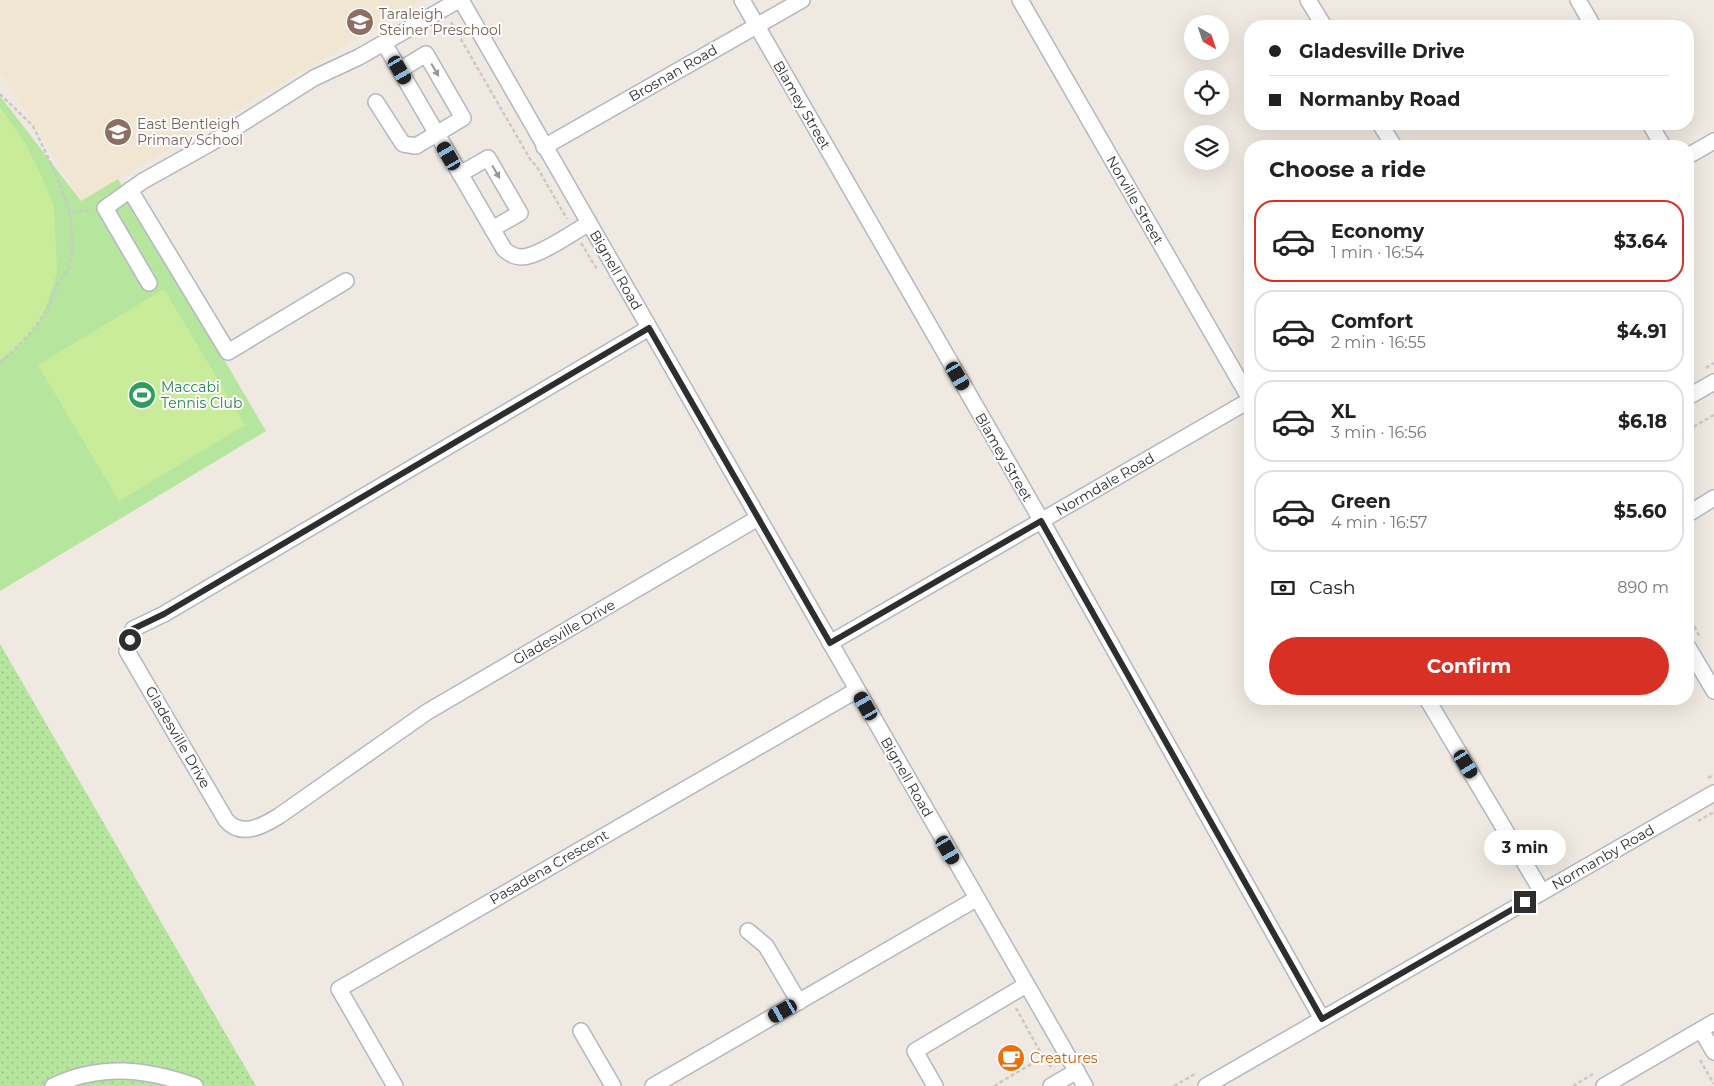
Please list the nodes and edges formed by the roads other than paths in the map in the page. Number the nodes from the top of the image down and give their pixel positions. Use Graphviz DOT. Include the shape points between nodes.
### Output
graph roads {
  1 [pos="460,0"];
  2 [pos="742,0"];
  3 [pos="802,0"];
  4 [pos="1020,0"];
  5 [pos="1308,0"];
  6 [pos="1578,0"];
  7 [pos="1320,20"];
  8 [pos="1590,20"];
  9 [pos="757,26"];
  10 [pos="384,43"];
  11 [pos="400,70"];
  12 [pos="376,102"];
  13 [pos="436,134"];
  14 [pos="1714,141"];
  15 [pos="544,147"];
  16 [pos="1694,153"];
  17 [pos="460,174"];
  18 [pos="130,190"];
  19 [pos="589,223"];
  20 [pos="492,229"];
  21 [pos="346,281"];
  22 [pos="149,283"];
  23 [pos="649,328"];
  24 [pos="1714,382"];
  25 [pos="1244,390"];
  26 [pos="1694,394"];
  27 [pos="1244,403"];
  28 [pos="1714,498"];
  29 [pos="1694,510"];
  30 [pos="758,518"];
  31 [pos="1041,521"];
  32 [pos="830,643"];
  33 [pos="1694,657"];
  34 [pos="856,690"];
  35 [pos="1714,691"];
  36 [pos="1431,705"];
  37 [pos="1714,793"];
  38 [pos="1542,892"];
  39 [pos="976,899"];
  40 [pos="748,931"];
  41 [pos="1026,985"];
  42 [pos="799,1002"];
  43 [pos="1322,1019"];
  44 [pos="1708,1026"];
  45 [pos="581,1031"];
  46 [pos="1714,1052"];
  47 [pos="1076,1071"];
  48 [pos="1056,1083"];
  49 [pos="53,1086"];
  50 [pos="195,1086"];
  51 [pos="395,1086"];
  52 [pos="613,1086"];
  53 [pos="654,1086"];
  54 [pos="935,1086"];
  55 [pos="1085,1086"];
  56 [pos="1206,1086"];
  57 [pos="1604,1086"];
  1 -- 10 [label="street"];
  1 -- 15 [label="street, Bignell Road"];
  2 -- 9 [label="street, Blamey Street"];
  3 -- 9 [label="street, Brosnan Road"];
  4 -- 25 [label="street, Norville Street"];
  5 -- 7 [label="street"];
  6 -- 8 [label="street"];
  9 -- 15 [label="street, Brosnan Road"];
  9 -- 31 [label="street, Blamey Street"];
  10 -- 11 [label="street"];
  10 -- 18 [label="street" via="314,78"];
  11 -- 13 [label="street"];
  11 -- 13 [label="street, one-way" via="426,54 463,118"];
  12 -- 13 [label="street" via="403,144 416,146"];
  13 -- 17 [label="street"];
  14 -- 16 [label="street"];
  15 -- 19 [label="street, Bignell Road"];
  17 -- 20 [label="street"];
  17 -- 20 [label="street, one-way" via="488,158 520,213"];
  18 -- 21 [label="street" via="228,352"];
  18 -- 22 [label="street" via="104,208"];
  19 -- 20 [label="street" via="534,255 522,257 504,250"];
  19 -- 23 [label="street, Bignell Road"];
  23 -- 30 [label="street, Bignell Road"];
  23 -- 30 [label="street, Gladesville Drive" via="164,614 133,629 127,651 226,820 233,827 252,830 279,816 432,709"];
  24 -- 26 [label="street"];
  27 -- 31 [label="street, Normdale Road"];
  28 -- 29 [label="street"];
  30 -- 32 [label="street, Bignell Road"];
  31 -- 32 [label="street, Normdale Road"];
  31 -- 43 [label="street, Blamey Street"];
  32 -- 34 [label="street, Bignell Road"];
  33 -- 35 [label="street"];
  34 -- 39 [label="street, Bignell Road"];
  34 -- 51 [label="street, Pasadena Crescent" via="339,989"];
  36 -- 38 [label="street"];
  37 -- 38 [label="street, Normanby Road"];
  38 -- 43 [label="street, Normanby Road"];
  39 -- 41 [label="street, Bignell Road"];
  39 -- 42 [label="street"];
  40 -- 42 [label="street" via="766,946"];
  41 -- 47 [label="street, Bignell Road"];
  41 -- 54 [label="street" via="915,1052"];
  42 -- 53 [label="street"];
  43 -- 56 [label="street, Normanby Road"];
  44 -- 46 [label="street"];
  44 -- 57 [label="street"];
  45 -- 52 [label="street"];
  47 -- 48 [label="street"];
  47 -- 55 [label="street, Bignell Road"];
  49 -- 50 [label="street" via="88,1074 117,1071 145,1072"];
}
